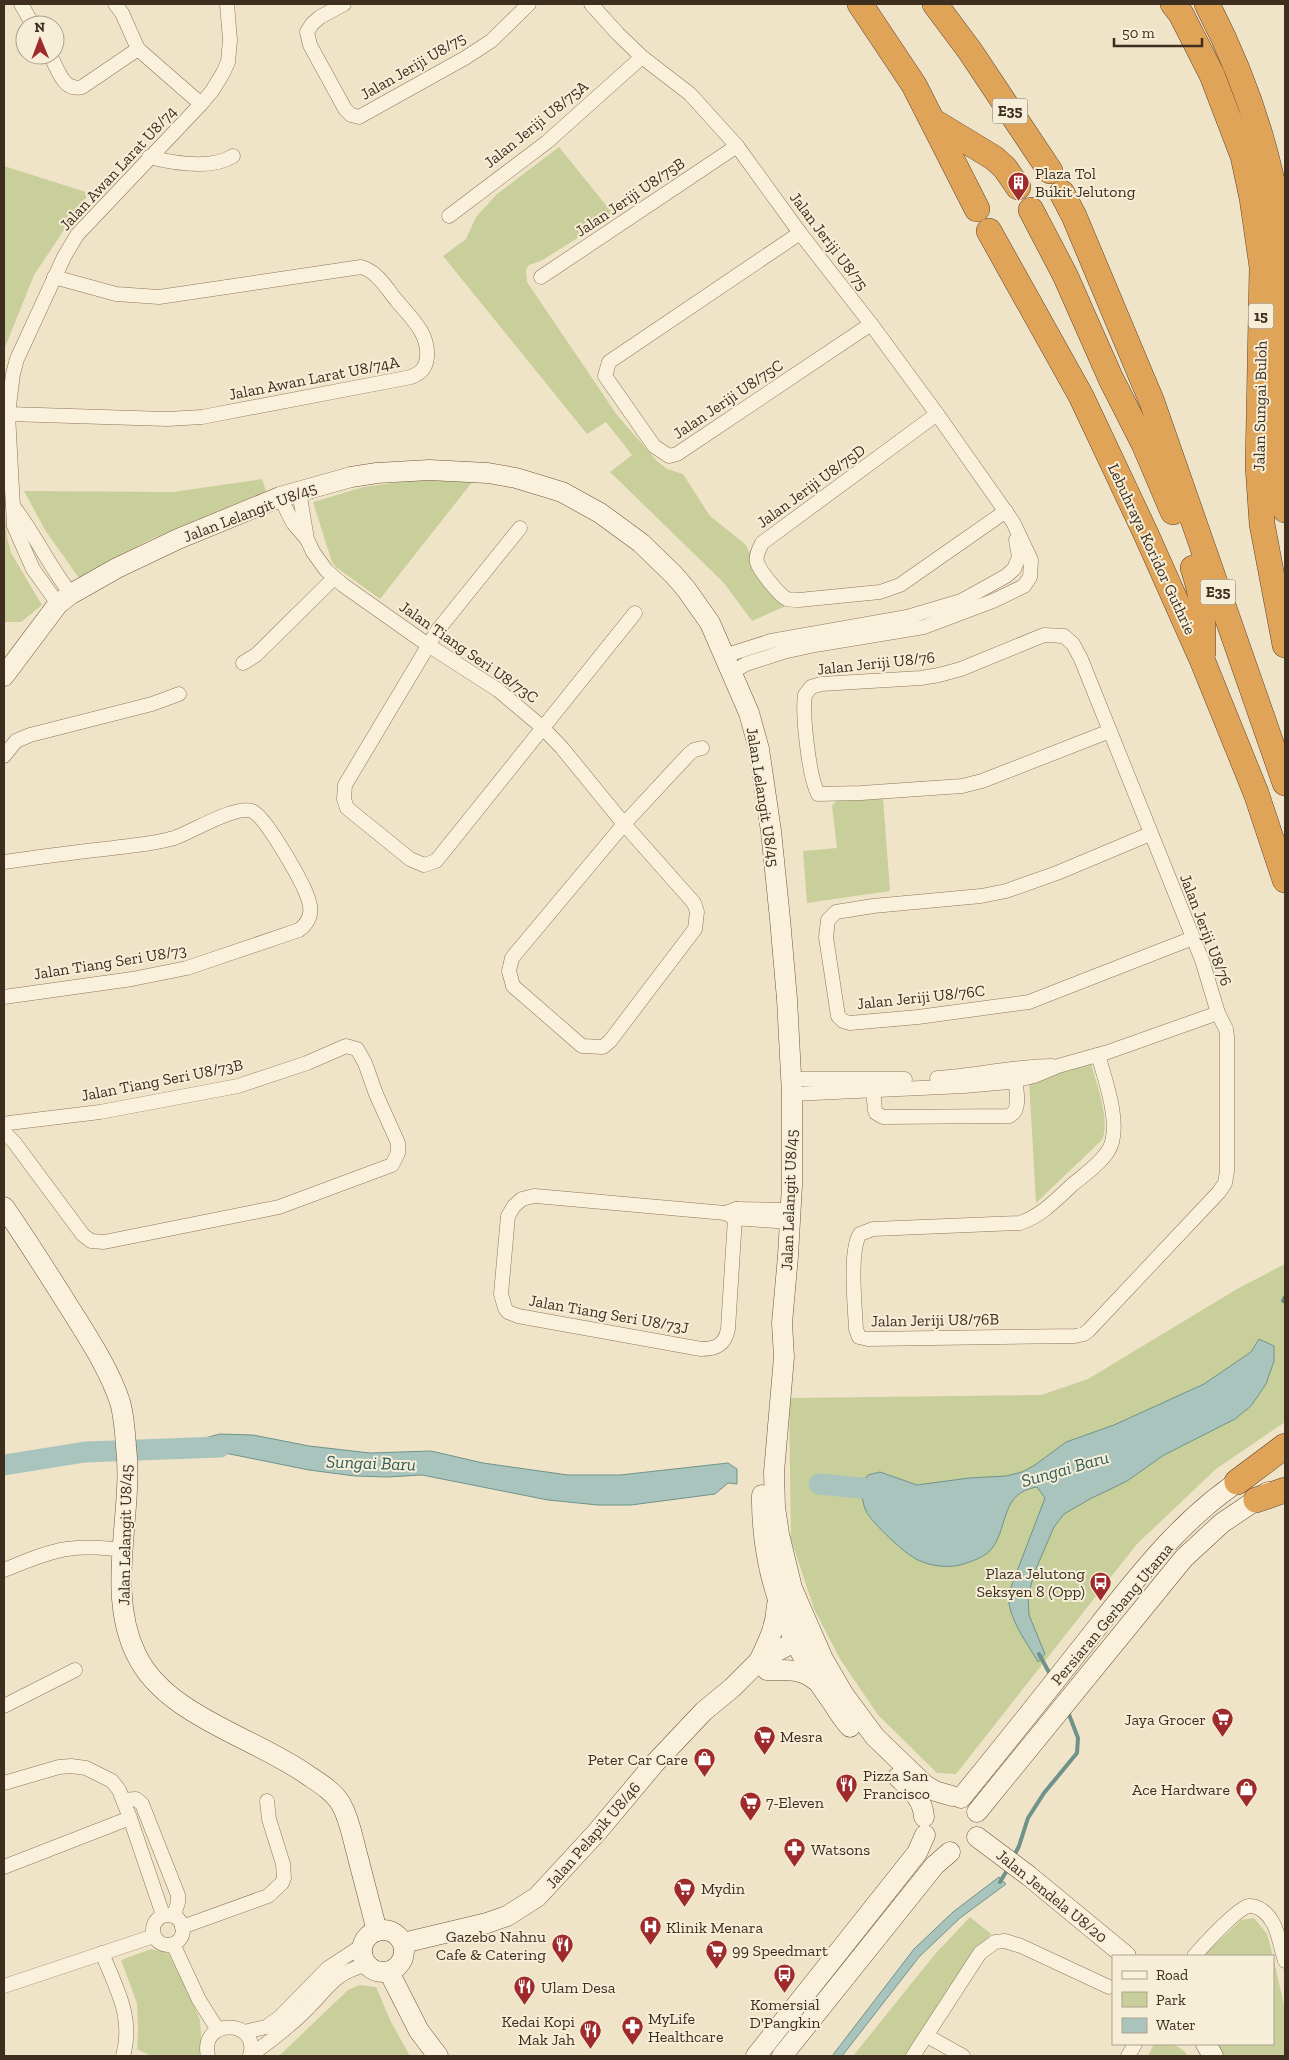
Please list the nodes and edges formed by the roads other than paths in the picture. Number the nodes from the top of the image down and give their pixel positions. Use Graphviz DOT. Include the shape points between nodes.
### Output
graph roads {
  1 [pos="21,4"];
  2 [pos="115,4"];
  3 [pos="227,4"];
  4 [pos="344,4"];
  5 [pos="529,4"];
  6 [pos="591,4"];
  7 [pos="860,4"];
  8 [pos="935,4"];
  9 [pos="1173,4"];
  10 [pos="1207,4"];
  11 [pos="27,15"];
  12 [pos="138,49"];
  13 [pos="642,57"];
  14 [pos="56,65"];
  15 [pos="201,104"];
  16 [pos="933,120"];
  17 [pos="737,146"];
  18 [pos="233,156"];
  19 [pos="149,158"];
  20 [pos="1050,171"];
  21 [pos="1018,187"];
  22 [pos="1062,193"];
  23 [pos="977,209"];
  24 [pos="1031,210"];
  25 [pos="449,216"];
  26 [pos="989,232"];
  27 [pos="800,233"];
  28 [pos="54,277"];
  29 [pos="541,277"];
  30 [pos="871,324"];
  31 [pos="8,414"];
  32 [pos="937,414"];
  33 [pos="299,491"];
  34 [pos="280,497"];
  35 [pos="1285,510"];
  36 [pos="1010,517"];
  37 [pos="520,528"];
  38 [pos="307,538"];
  39 [pos="334,578"];
  40 [pos="64,599"];
  41 [pos="635,613"];
  42 [pos="428,645"];
  43 [pos="1285,645"];
  44 [pos="1203,662"];
  45 [pos="243,663"];
  46 [pos="728,664"];
  47 [pos="4,676"];
  48 [pos="179,694"];
  49 [pos="542,727"];
  50 [pos="1110,731"];
  51 [pos="702,748"];
  52 [pos="4,756"];
  53 [pos="1285,783"];
  54 [pos="624,824"];
  55 [pos="1150,834"];
  56 [pos="4,862"];
  57 [pos="1285,882"];
  58 [pos="1193,938"];
  59 [pos="4,997"];
  60 [pos="1218,1013"];
  61 [pos="1098,1055"];
  62 [pos="1058,1066"];
  63 [pos="1015,1081"];
  64 [pos="791,1087"];
  65 [pos="873,1090"];
  66 [pos="5,1126"];
  67 [pos="4,1207"];
  68 [pos="732,1214"];
  69 [pos="790,1216"];
  70 [pos="1285,1446"];
  71 [pos="1285,1454"];
  72 [pos="1237,1482"];
  73 [pos="1285,1482"];
  74 [pos="1285,1490"];
  75 [pos="1256,1500"];
  76 [pos="771,1534"];
  77 [pos="123,1550"];
  78 [pos="4,1570"];
  79 [pos="778,1600"];
  80 [pos="805,1618"];
  81 [pos="799,1647"];
  82 [pos="823,1659"];
  83 [pos="759,1668"];
  84 [pos="75,1670"];
  85 [pos="815,1680"];
  86 [pos="4,1706"];
  87 [pos="4,1784"];
  88 [pos="956,1797"];
  89 [pos="123,1800"];
  90 [pos="267,1801"];
  91 [pos="977,1812"];
  92 [pos="130,1818"];
  93 [pos="925,1826"];
  94 [pos="977,1837"];
  95 [pos="950,1852"];
  96 [pos="4,1867"];
  97 [pos="173,1919"];
  98 [pos="377,1931"];
  99 [pos="154,1936"];
  100 [pos="403,1943"];
  101 [pos="173,1944"];
  102 [pos="362,1945"];
  103 [pos="102,1953"];
  104 [pos="1125,1955"];
  105 [pos="1195,1955"];
  106 [pos="1285,1961"];
  107 [pos="366,1965"];
  108 [pos="389,1972"];
  109 [pos="4,1986"];
  110 [pos="1109,1987"];
  111 [pos="218,2030"];
  112 [pos="244,2032"];
  113 [pos="927,2036"];
  114 [pos="1134,2045"];
  115 [pos="1207,2045"];
  116 [pos="123,2056"];
  117 [pos="208,2056"];
  118 [pos="250,2056"];
  119 [pos="438,2056"];
  120 [pos="756,2056"];
  121 [pos="782,2056"];
  122 [pos="914,2056"];
  123 [pos="963,2056"];
  124 [pos="1128,2056"];
  125 [pos="1213,2056"];
  1 -- 11 [label="street"];
  2 -- 12 [label="street"];
  3 -- 15 [label="street, Jalan Awan Larat U8/74" via="228,62"];
  4 -- 5 [label="street, Jalan Jeriji U8/75" via="320,17 307,32 310,45 345,110 360,117 491,41"];
  6 -- 13 [label="street, Jalan Jeriji U8/75"];
  7 -- 16 [label="highway"];
  8 -- 20 [label="highway, E35"];
  9 -- 43 [label="highway, Jalan Sungai Buloh / 15" via="1212,75 1243,156 1252,198 1262,267 1258,466 1262,524"];
  10 -- 35 [label="highway, Jalan Sungai Buloh / 15" via="1229,49 1257,124 1280,225 1285,283 1282,442"];
  12 -- 14 [label="street" via="82,87 74,89 67,85"];
  12 -- 15 [label="street"];
  13 -- 17 [label="street, Jalan Jeriji U8/75" via="690,94"];
  13 -- 25 [label="street, Jalan Jeriji U8/75A" via="547,142"];
  15 -- 19 [label="street, Jalan Awan Larat U8/74"];
  16 -- 21 [label="highway" via="994,158"];
  16 -- 23 [label="highway"];
  17 -- 27 [label="street, Jalan Jeriji U8/75"];
  17 -- 29 [label="street, Jalan Jeriji U8/75B"];
  18 -- 19 [label="street" via="222,162 184,164"];
  19 -- 28 [label="street, Jalan Awan Larat U8/74" via="77,235"];
  22 -- 53 [label="highway, E35" via="1152,402"];
  24 -- 44 [label="highway" via="1065,275 1170,502 1201,591"];
  26 -- 44 [label="highway, Lebuhraya Koridor Guthrie / E35" via="1081,396"];
  27 -- 30 [label="street, Jalan Jeriji U8/75"];
  27 -- 30 [label="street, Jalan Jeriji U8/75C" via="609,362 605,376 654,446 669,456 677,454"];
  28 -- 31 [label="street, Jalan Awan Larat U8/74" via="14,367"];
  28 -- 31 [label="street, Jalan Awan Larat U8/74A" via="116,294 159,297 360,267 375,274 420,329 426,341 426,362 422,372 411,377 202,417 167,419"];
  30 -- 32 [label="street, Jalan Jeriji U8/75"];
  31 -- 40 [label="street, Jalan Awan Larat U8/74" via="14,526 40,580"];
  32 -- 36 [label="street, Jalan Jeriji U8/75"];
  32 -- 36 [label="street, Jalan Jeriji U8/75D" via="762,543 757,562 770,581 788,599 880,592 900,585"];
  33 -- 34 [label="street, Jalan Lelangit U8/45"];
  33 -- 38 [label="street, Jalan Tiang Seri U8/73C"];
  33 -- 46 [label="street, Jalan Lelangit U8/45" via="376,472 429,470 507,476 562,492 612,521 674,575 710,623"];
  34 -- 38 [label="street, Jalan Tiang Seri U8/73C" via="293,523"];
  34 -- 40 [label="street, Jalan Lelangit U8/45" via="149,552"];
  36 -- 46 [label="street, Jalan Jeriji U8/75" via="1019,556 1014,569 961,600 907,616 771,641"];
  36 -- 46 [label="street, Jalan Jeriji U8/75" via="1031,560 1030,577 1024,586 924,627 815,644 746,664"];
  37 -- 42 [label="street"];
  38 -- 39 [label="street, Jalan Tiang Seri U8/73C" via="317,558"];
  39 -- 42 [label="street, Jalan Tiang Seri U8/73C"];
  39 -- 45 [label="street" via="256,656"];
  40 -- 47 [label="street, Jalan Lelangit U8/45"];
  41 -- 49 [label="street"];
  42 -- 49 [label="street, Jalan Tiang Seri U8/73C" via="498,690"];
  42 -- 49 [label="street" via="347,781 344,794 350,811 410,859 424,865 436,861"];
  44 -- 57 [label="highway, Lebuhraya Koridor Guthrie / E35" via="1256,793"];
  46 -- 64 [label="street, Jalan Lelangit U8/45" via="749,713 759,749 780,919"];
  48 -- 52 [label="street" via="23,737 10,746"];
  49 -- 54 [label="street, Jalan Tiang Seri U8/73C"];
  50 -- 50 [label="street, Jalan Jeriji U8/76" via="1078,651 1059,634 1044,635 939,675 821,684 811,687 805,699 810,770 818,794 962,786"];
  50 -- 55 [label="street, Jalan Jeriji U8/76"];
  51 -- 54 [label="street" via="689,754"];
  54 -- 54 [label="street, Jalan Tiang Seri U8/73C" via="515,953 510,966 513,986 578,1044 587,1048 603,1047 610,1041 697,924 696,907 691,900"];
  55 -- 58 [label="street, Jalan Jeriji U8/76"];
  55 -- 58 [label="street, Jalan Jeriji U8/76C" via="1006,891 836,912 828,920 826,937 838,1016 850,1023 1029,1002"];
  56 -- 59 [label="street, Jalan Tiang Seri U8/73" via="165,840 235,812 249,810 258,815 273,836 300,880 311,910 308,921 299,930 187,968"];
  58 -- 60 [label="street, Jalan Jeriji U8/76"];
  60 -- 61 [label="street"];
  60 -- 61 [label="street, Jalan Jeriji U8/76B" via="1226,1029 1227,1041 1227,1171 1224,1183 1089,1330 1075,1336 859,1337 856,1329 854,1246 860,1234 873,1229 1020,1223 1050,1206 1105,1155 1113,1139 1114,1120"];
  61 -- 62 [label="street"];
  62 -- 63 [label="street"];
  62 -- 64 [label="street" via="1035,1066 963,1077"];
  63 -- 65 [label="street"];
  63 -- 65 [label="street" via="1017,1108 1009,1116 882,1117 876,1114"];
  64 -- 65 [label="street"];
  64 -- 69 [label="street, Jalan Lelangit U8/45"];
  66 -- 66 [label="street, Jalan Tiang Seri U8/73B" via="238,1086 346,1046 357,1049 365,1063 398,1143 396,1160 392,1165 279,1207 104,1242 83,1235"];
  67 -- 77 [label="street, Jalan Lelangit U8/45" via="99,1356 121,1405 127,1490"];
  68 -- 68 [label="street, Jalan Tiang Seri U8/73J" via="548,1196 522,1199 510,1210 507,1221 501,1281 503,1304 508,1312 518,1316 701,1349 714,1348 725,1340 728,1329"];
  68 -- 69 [label="street, Jalan Tiang Seri U8/73J"];
  69 -- 76 [label="street, Jalan Lelangit U8/45" via="782,1323 770,1357 770,1427 762,1475"];
  70 -- 72 [label="highway"];
  71 -- 72 [label="street, Persiaran Gerbang Utama"];
  72 -- 88 [label="street, Persiaran Gerbang Utama" via="1183,1529 1148,1566 1042,1698"];
  73 -- 75 [label="street, Persiaran Gerbang Utama"];
  74 -- 75 [label="highway"];
  75 -- 91 [label="street, Persiaran Gerbang Utama" via="1222,1523 1184,1558"];
  76 -- 79 [label="street, Jalan Lelangit U8/45" via="772,1582"];
  76 -- 80 [label="street, Jalan Lelangit U8/45"];
  77 -- 78 [label="street" via="67,1549"];
  77 -- 98 [label="street, Jalan Lelangit U8/45" via="124,1620 143,1667 163,1691 181,1704 292,1763 334,1795 347,1815"];
  79 -- 81 [label="street, Jalan Lelangit U8/45"];
  79 -- 83 [label="street" via="776,1624"];
  80 -- 81 [label="street"];
  80 -- 82 [label="street, Jalan Lelangit U8/45"];
  81 -- 82 [label="street"];
  81 -- 83 [label="street, Jalan Pelapik U8/46"];
  81 -- 85 [label="street, Jalan Lelangit U8/45"];
  82 -- 88 [label="street, Jalan Lelangit U8/45" via="875,1737 925,1785"];
  83 -- 85 [label="street" via="794,1671"];
  83 -- 100 [label="street, Jalan Pelapik U8/46" via="682,1734 537,1897 507,1916 487,1923"];
  84 -- 86 [label="street"];
  85 -- 93 [label="street, Jalan Lelangit U8/45" via="863,1744 920,1799"];
  87 -- 89 [label="street" via="59,1767 77,1766 112,1781"];
  88 -- 91 [label="street" via="968,1801"];
  88 -- 93 [label="street" via="935,1802"];
  89 -- 92 [label="street"];
  89 -- 97 [label="street" via="136,1799 142,1804 178,1895"];
  90 -- 97 [label="street" via="283,1864 282,1883 268,1896"];
  91 -- 94 [label="street" via="980,1820"];
  92 -- 96 [label="street"];
  92 -- 97 [label="street"];
  93 -- 95 [label="street" via="935,1847"];
  93 -- 120 [label="street" via="917,1853"];
  94 -- 95 [label="street" via="966,1849"];
  94 -- 104 [label="street, Jalan Jendela U8/20"];
  95 -- 121 [label="street" via="934,1865"];
  97 -- 99 [label="street" via="154,1922"];
  97 -- 101 [label="street" via="181,1937"];
  98 -- 100 [label="street" via="390,1931"];
  98 -- 102 [label="street"];
  99 -- 101 [label="street" via="162,1944"];
  99 -- 103 [label="street"];
  100 -- 108 [label="street" via="403,1961"];
  101 -- 111 [label="street" via="199,2000"];
  102 -- 107 [label="street"];
  102 -- 112 [label="street" via="328,1968 280,2017 266,2027"];
  103 -- 109 [label="street"];
  103 -- 116 [label="street" via="125,2008 127,2029"];
  105 -- 106 [label="street" via="1238,1911 1255,1906 1263,1910 1274,1924"];
  107 -- 108 [label="street" via="376,1972"];
  107 -- 118 [label="street" via="338,1976 308,2008"];
  108 -- 119 [label="street" via="419,2031"];
  110 -- 113 [label="street" via="1021,1946 1005,1941 995,1942 980,1953"];
  111 -- 112 [label="street" via="234,2027"];
  111 -- 117 [label="street" via="209,2040"];
  112 -- 118 [label="street" via="250,2041"];
  113 -- 122 [label="street"];
  113 -- 123 [label="street"];
  114 -- 124 [label="street"];
  115 -- 125 [label="street"];
}
